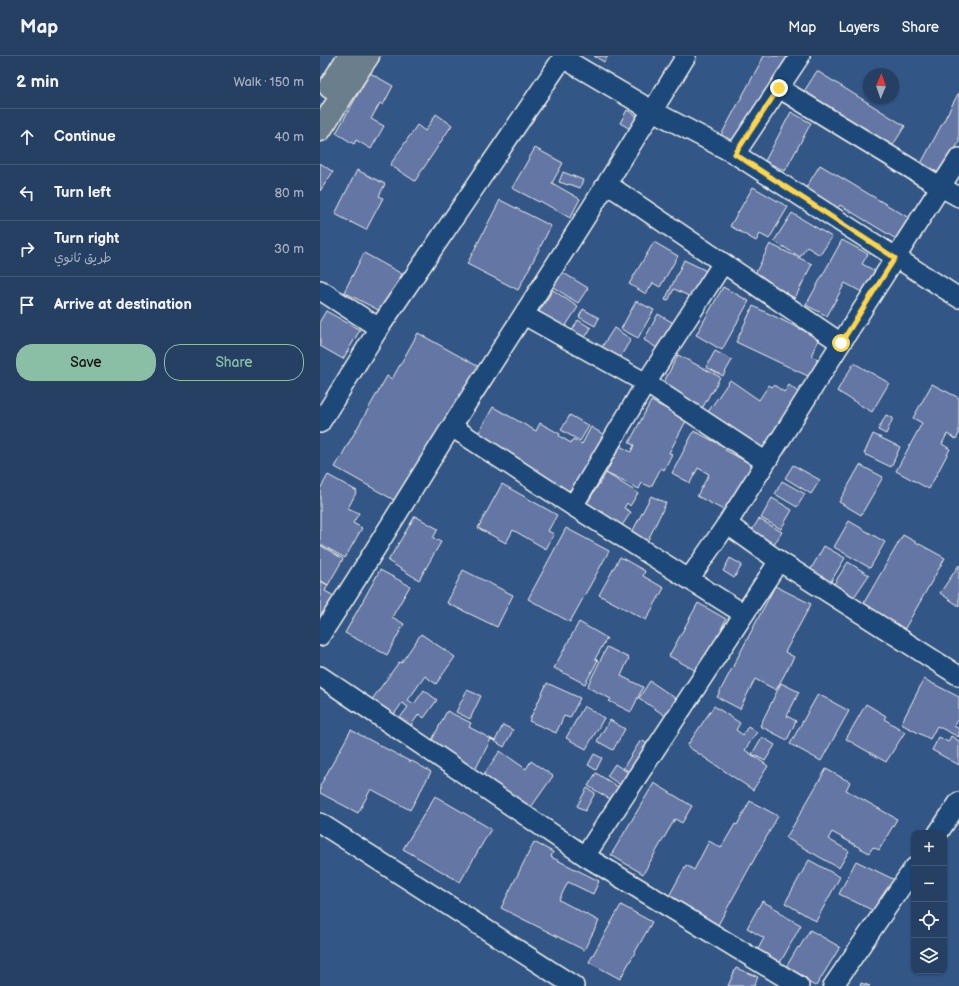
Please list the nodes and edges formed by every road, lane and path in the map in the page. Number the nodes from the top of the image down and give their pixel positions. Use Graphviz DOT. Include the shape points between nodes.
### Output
graph roads {
  1 [pos="349,56"];
  2 [pos="368,56"];
  3 [pos="686,56"];
  4 [pos="800,56"];
  5 [pos="563,57"];
  6 [pos="779,88"];
  7 [pos="320,103"];
  8 [pos="653,111"];
  9 [pos="320,130"];
  10 [pos="735,154"];
  11 [pos="959,158"];
  12 [pos="607,184"];
  13 [pos="941,187"];
  14 [pos="959,197"];
  15 [pos="895,258"];
  16 [pos="723,263"];
  17 [pos="320,290"];
  18 [pos="959,298"];
  19 [pos="524,315"];
  20 [pos="379,328"];
  21 [pos="841,343"];
  22 [pos="646,383"];
  23 [pos="320,423"];
  24 [pos="452,427"];
  25 [pos="766,462"];
  26 [pos="573,506"];
  27 [pos="727,524"];
  28 [pos="779,561"];
  29 [pos="689,579"];
  30 [pos="744,614"];
  31 [pos="320,636"];
  32 [pos="320,676"];
  33 [pos="959,676"];
  34 [pos="959,802"];
  35 [pos="320,823"];
  36 [pos="940,830"];
  37 [pos="585,856"];
  38 [pos="911,872"];
  39 [pos="574,986"];
  40 [pos="799,986"];
  41 [pos="833,986"];
  1 -- 7 [label="main road"];
  2 -- 9 [label="main road"];
  3 -- 8 [label="street"];
  4 -- 6 [label="street"];
  5 -- 8 [label="street"];
  5 -- 20 [label="street"];
  6 -- 10 [label="street"];
  6 -- 13 [label="street"];
  8 -- 10 [label="street"];
  8 -- 12 [label="street"];
  10 -- 15 [label="street"];
  11 -- 13 [label="street"];
  12 -- 16 [label="street"];
  12 -- 19 [label="street"];
  13 -- 14 [label="street"];
  13 -- 15 [label="street"];
  15 -- 18 [label="street"];
  15 -- 21 [label="street"];
  16 -- 21 [label="street"];
  16 -- 22 [label="street"];
  17 -- 20 [label="street"];
  19 -- 22 [label="street"];
  19 -- 24 [label="street"];
  20 -- 23 [label="street"];
  21 -- 25 [label="street"];
  22 -- 25 [label="street"];
  22 -- 26 [label="street"];
  24 -- 26 [label="street"];
  24 -- 31 [label="street"];
  25 -- 27 [label="street"];
  26 -- 29 [label="street"];
  27 -- 28 [label="street"];
  27 -- 29 [label="street"];
  28 -- 30 [label="street"];
  28 -- 33 [label="street"];
  29 -- 30 [label="street"];
  30 -- 37 [label="street"];
  32 -- 37 [label="street"];
  34 -- 36 [label="street"];
  35 -- 39 [label="street"];
  37 -- 40 [label="street"];
  38 -- 41 [label="street"];
}
